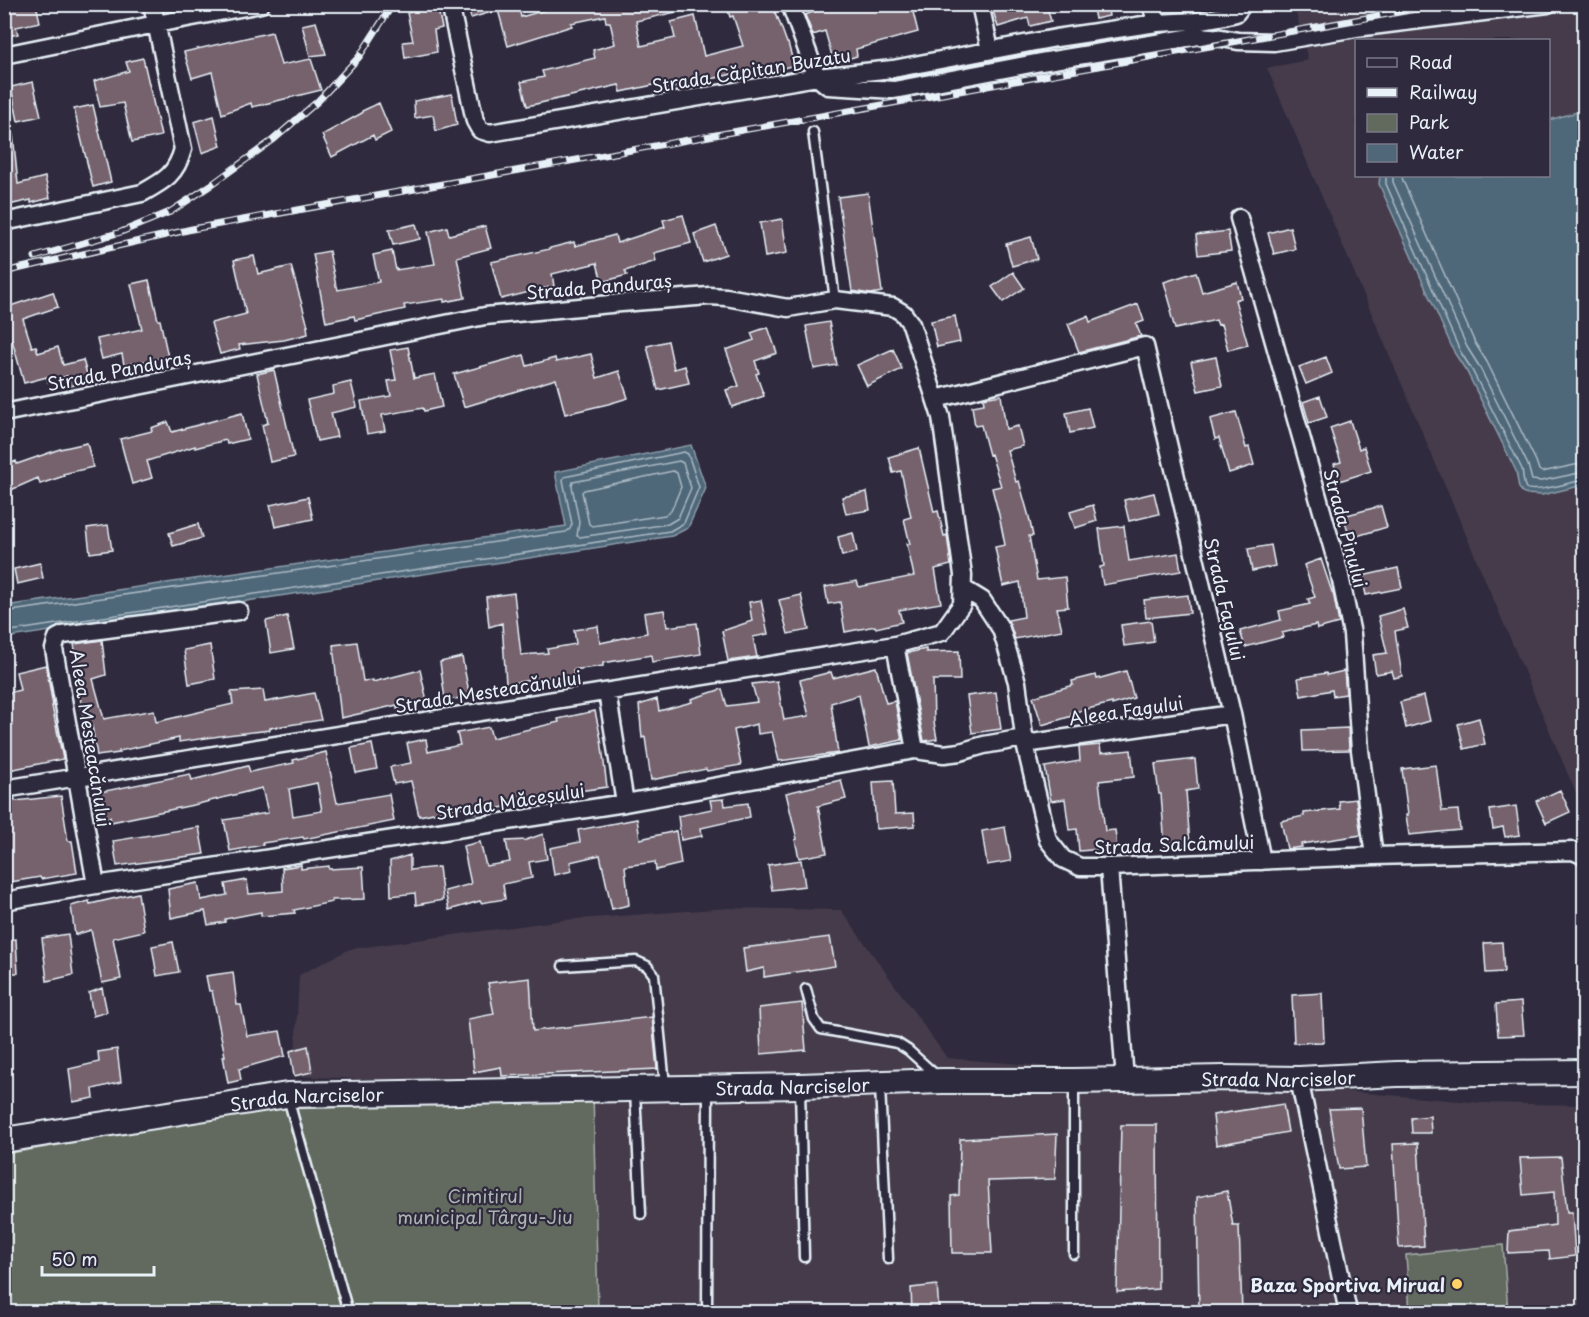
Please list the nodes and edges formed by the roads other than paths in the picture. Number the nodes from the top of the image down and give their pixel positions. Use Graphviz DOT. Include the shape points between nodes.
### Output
graph roads {
  1 [pos="152,4"];
  2 [pos="261,4"];
  3 [pos="450,4"];
  4 [pos="790,4"];
  5 [pos="980,4"];
  6 [pos="1151,4"];
  7 [pos="1243,4"];
  8 [pos="1548,4"];
  9 [pos="1157,23"];
  10 [pos="156,24"];
  11 [pos="990,50"];
  12 [pos="4,55"];
  13 [pos="818,77"];
  14 [pos="813,132"];
  15 [pos="1239,218"];
  16 [pos="4,222"];
  17 [pos="835,300"];
  18 [pos="936,399"];
  19 [pos="4,413"];
  20 [pos="963,596"];
  21 [pos="239,611"];
  22 [pos="895,645"];
  23 [pos="607,692"];
  24 [pos="1232,714"];
  25 [pos="1025,741"];
  26 [pos="915,750"];
  27 [pos="76,776"];
  28 [pos="4,789"];
  29 [pos="625,803"];
  30 [pos="1374,856"];
  31 [pos="1584,856"];
  32 [pos="1262,861"];
  33 [pos="1109,867"];
  34 [pos="96,885"];
  35 [pos="4,901"];
  36 [pos="563,966"];
  37 [pos="806,989"];
  38 [pos="1584,1072"];
  39 [pos="1299,1079"];
  40 [pos="1125,1080"];
  41 [pos="942,1081"];
  42 [pos="1074,1081"];
  43 [pos="880,1083"];
  44 [pos="800,1086"];
  45 [pos="708,1087"];
  46 [pos="665,1088"];
  47 [pos="635,1089"];
  48 [pos="287,1095"];
  49 [pos="4,1140"];
  50 [pos="641,1214"];
  51 [pos="1074,1254"];
  52 [pos="804,1257"];
  53 [pos="888,1259"];
  54 [pos="348,1312"];
  55 [pos="707,1312"];
  56 [pos="1348,1312"];
  1 -- 10 [label="street"];
  2 -- 10 [label="street"];
  3 -- 13 [label="street, Strada Căpitan Buzatu" via="475,121 480,130 490,133"];
  4 -- 13 [label="street"];
  5 -- 11 [label="street"];
  6 -- 9 [label="street"];
  7 -- 9 [label="street, Strada Căpitan Buzatu" via="1236,13 1224,16"];
  8 -- 13 [label="street" via="1274,42 1199,36 894,90 828,86"];
  9 -- 11 [label="street, Strada Căpitan Buzatu"];
  10 -- 12 [label="street"];
  10 -- 16 [label="street" via="183,149 172,174 142,193"];
  11 -- 13 [label="street, Strada Căpitan Buzatu" via="893,69"];
  14 -- 17 [label="lane"];
  15 -- 30 [label="street, Strada Pinului" via="1339,571 1352,634 1360,750"];
  17 -- 18 [label="street, Strada Panduraș" via="893,307 903,313 911,324"];
  17 -- 19 [label="street, Strada Panduraș" via="788,308 709,296 484,316"];
  18 -- 20 [label="street, Strada Panduraș"];
  18 -- 24 [label="street, Strada Fagului" via="1145,346"];
  20 -- 22 [label="street, Strada Mesteacănului" via="942,632"];
  20 -- 25 [label="street, Strada Salcâmului" via="982,600 1001,629 1017,682"];
  21 -- 27 [label="street, Aleea Mesteacănului" via="57,638 54,649"];
  22 -- 23 [label="street, Strada Mesteacănului"];
  22 -- 26 [label="street"];
  23 -- 27 [label="street, Strada Mesteacănului"];
  23 -- 29 [label="street"];
  24 -- 25 [label="street, Aleea Fagului"];
  24 -- 32 [label="street, Strada Fagului"];
  25 -- 26 [label="street, Aleea Fagului" via="944,754"];
  25 -- 33 [label="street, Strada Salcâmului" via="1048,840 1063,859 1080,867"];
  26 -- 29 [label="street, Strada Măceșului"];
  27 -- 28 [label="street, Strada Mesteacănului"];
  27 -- 34 [label="street, Aleea Mesteacănului"];
  29 -- 34 [label="street, Strada Măceșului"];
  30 -- 31 [label="street, Strada Salcâmului" via="1573,851"];
  30 -- 32 [label="street, Strada Salcâmului"];
  32 -- 33 [label="street, Strada Salcâmului"];
  33 -- 40 [label="street"];
  34 -- 35 [label="street, Strada Măceșului"];
  36 -- 46 [label="lane" via="636,961 647,966 654,975"];
  37 -- 41 [label="lane" via="814,1019 821,1029 897,1043"];
  38 -- 39 [label="main road, Strada Narciselor"];
  39 -- 40 [label="main road, Strada Narciselor"];
  39 -- 56 [label="street"];
  40 -- 42 [label="main road, Strada Narciselor"];
  41 -- 42 [label="main road, Strada Narciselor"];
  41 -- 43 [label="main road, Strada Narciselor"];
  42 -- 51 [label="lane"];
  43 -- 44 [label="main road, Strada Narciselor"];
  43 -- 53 [label="lane"];
  44 -- 45 [label="main road, Strada Narciselor"];
  44 -- 52 [label="lane"];
  45 -- 46 [label="main road, Strada Narciselor"];
  45 -- 55 [label="lane"];
  46 -- 47 [label="main road, Strada Narciselor"];
  47 -- 48 [label="main road, Strada Narciselor"];
  47 -- 50 [label="lane"];
  48 -- 49 [label="main road, Strada Narciselor"];
  48 -- 54 [label="lane"];
}
